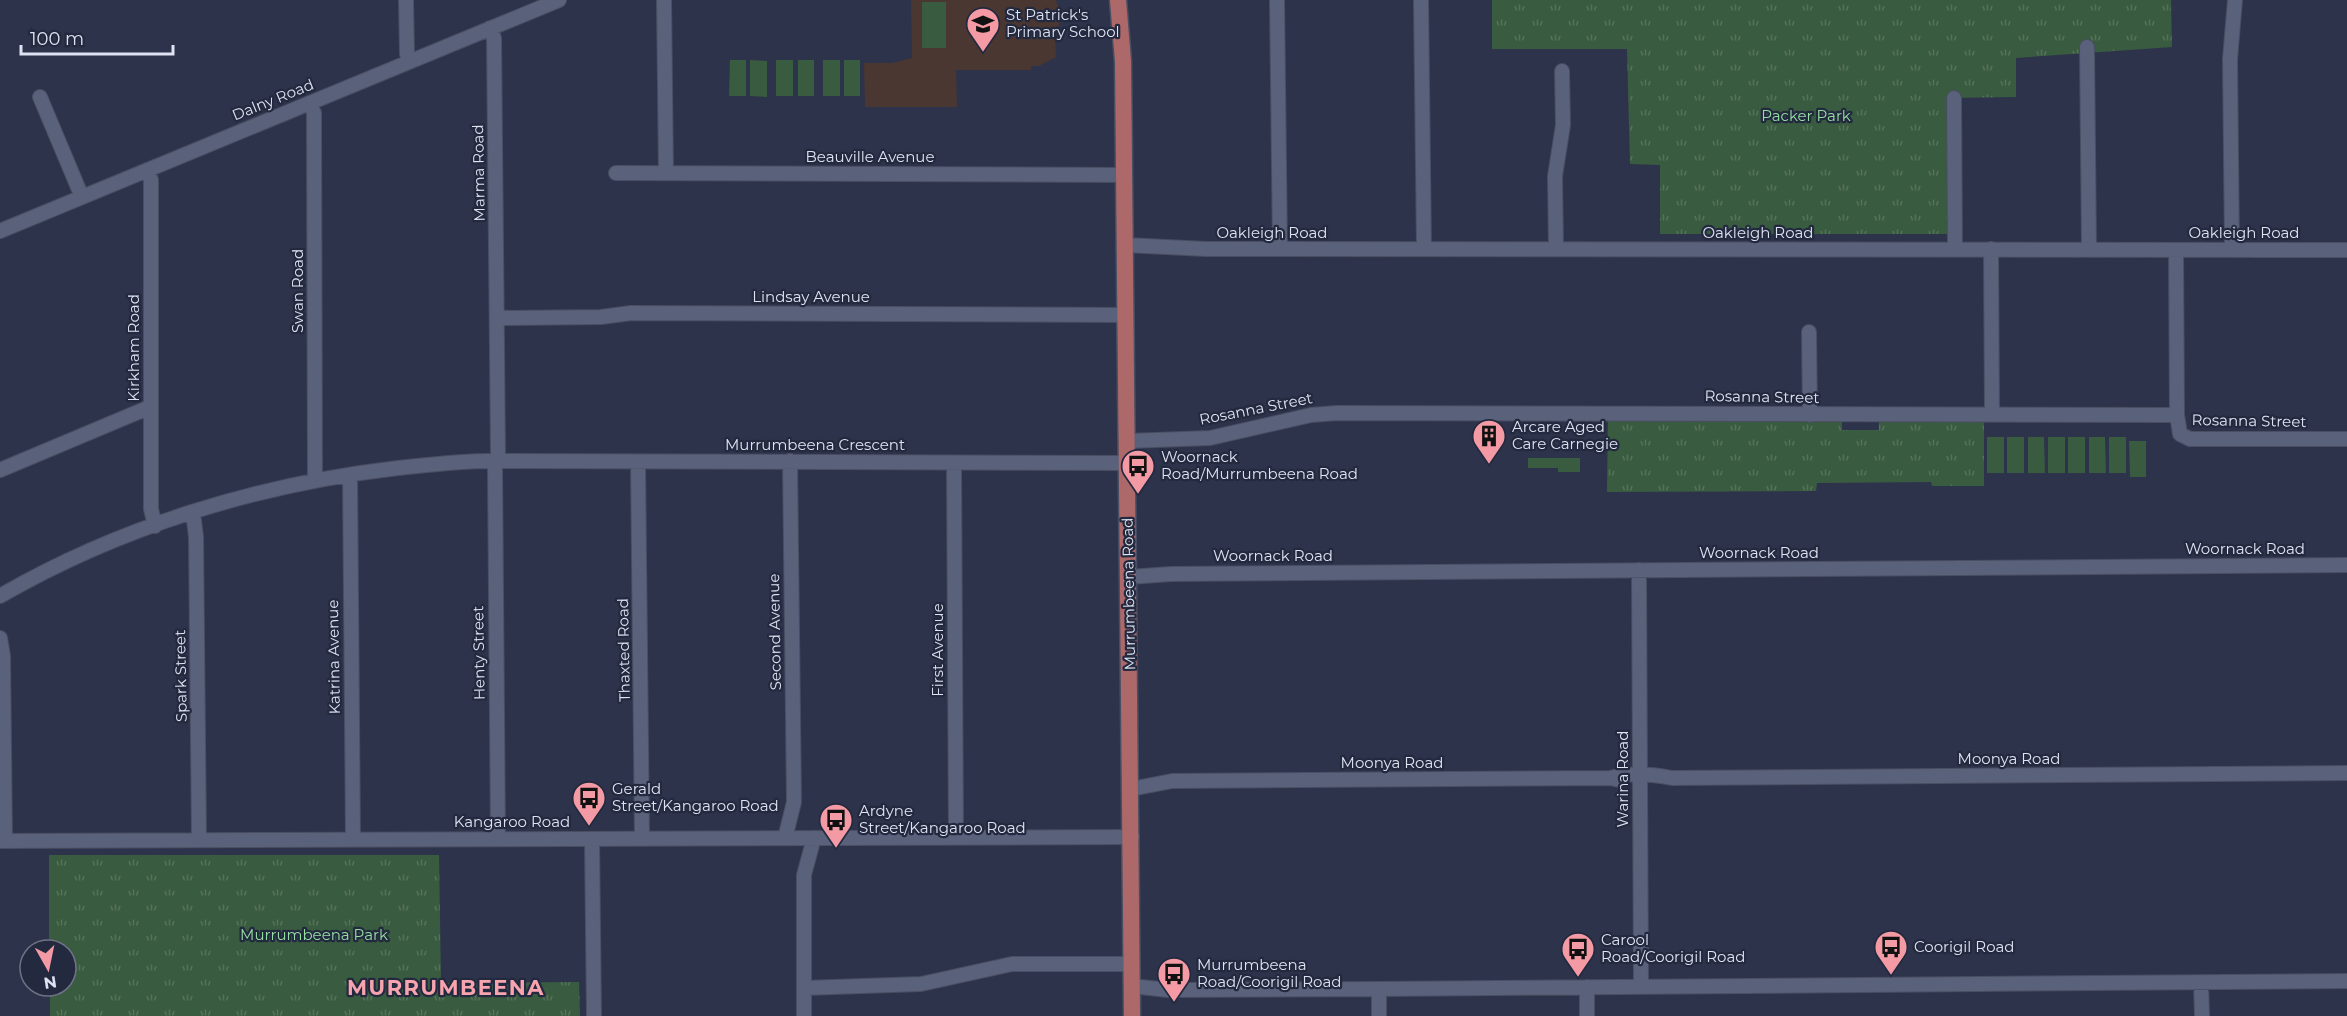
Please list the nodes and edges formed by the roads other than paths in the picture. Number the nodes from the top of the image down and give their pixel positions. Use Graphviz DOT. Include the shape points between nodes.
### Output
graph roads {
  1 [pos="406,0"];
  2 [pos="559,0"];
  3 [pos="664,0"];
  4 [pos="1118,0"];
  5 [pos="1125,0"];
  6 [pos="1277,0"];
  7 [pos="1421,0"];
  8 [pos="2235,0"];
  9 [pos="490,28"];
  10 [pos="1122,29"];
  11 [pos="2087,47"];
  12 [pos="411,61"];
  13 [pos="1562,71"];
  14 [pos="40,97"];
  15 [pos="1954,98"];
  16 [pos="310,103"];
  17 [pos="147,170"];
  18 [pos="666,172"];
  19 [pos="616,173"];
  20 [pos="1124,175"];
  21 [pos="82,197"];
  22 [pos="0,231"];
  23 [pos="1280,249"];
  24 [pos="1424,249"];
  25 [pos="1556,249"];
  26 [pos="1955,249"];
  27 [pos="1991,249"];
  28 [pos="2089,249"];
  29 [pos="2232,249"];
  30 [pos="1125,250"];
  31 [pos="2176,250"];
  32 [pos="2347,250"];
  33 [pos="1126,315"];
  34 [pos="497,318"];
  35 [pos="1809,332"];
  36 [pos="150,407"];
  37 [pos="1992,414"];
  38 [pos="1809,415"];
  39 [pos="2177,415"];
  40 [pos="1127,437"];
  41 [pos="2347,439"];
  42 [pos="496,461"];
  43 [pos="790,461"];
  44 [pos="638,462"];
  45 [pos="954,463"];
  46 [pos="1127,463"];
  47 [pos="0,470"];
  48 [pos="350,475"];
  49 [pos="315,480"];
  50 [pos="193,512"];
  51 [pos="155,525"];
  52 [pos="2347,565"];
  53 [pos="1638,570"];
  54 [pos="1129,573"];
  55 [pos="0,596"];
  56 [pos="0,638"];
  57 [pos="2347,773"];
  58 [pos="1640,778"];
  59 [pos="1131,782"];
  60 [pos="794,802"];
  61 [pos="956,837"];
  62 [pos="1132,837"];
  63 [pos="642,838"];
  64 [pos="800,838"];
  65 [pos="498,839"];
  66 [pos="592,839"];
  67 [pos="199,840"];
  68 [pos="354,840"];
  69 [pos="3,841"];
  70 [pos="1132,964"];
  71 [pos="2347,981"];
  72 [pos="2201,983"];
  73 [pos="1587,987"];
  74 [pos="1641,987"];
  75 [pos="804,988"];
  76 [pos="1379,989"];
  77 [pos="1132,990"];
  78 [pos="594,1016"];
  79 [pos="804,1016"];
  80 [pos="1132,1016"];
  81 [pos="1379,1016"];
  82 [pos="1587,1016"];
  83 [pos="2202,1016"];
  1 -- 12 [label="street" via="407,54"];
  2 -- 9 [label="street, Dalny Road"];
  3 -- 18 [label="street"];
  4 -- 10 [label="main road, Murrumbeena Road"];
  5 -- 10 [label="main road, Murrumbeena Road"];
  6 -- 23 [label="street"];
  7 -- 24 [label="street"];
  8 -- 29 [label="street" via="2230,59"];
  9 -- 12 [label="street, Dalny Road"];
  9 -- 34 [label="street, Marma Road" via="494,38"];
  10 -- 20 [label="main road, Murrumbeena Road"];
  11 -- 28 [label="street"];
  12 -- 16 [label="street, Dalny Road"];
  13 -- 25 [label="street" via="1563,125 1555,177"];
  14 -- 21 [label="street"];
  15 -- 26 [label="street"];
  16 -- 17 [label="street, Dalny Road"];
  16 -- 49 [label="street, Swan Road" via="314,113"];
  17 -- 21 [label="street, Dalny Road"];
  17 -- 36 [label="street, Kirkham Road" via="151,180"];
  18 -- 19 [label="street, Beauville Avenue"];
  18 -- 20 [label="street, Beauville Avenue"];
  20 -- 30 [label="main road, Murrumbeena Road"];
  21 -- 22 [label="street, Dalny Road"];
  23 -- 24 [label="street, Oakleigh Road"];
  23 -- 30 [label="street, Oakleigh Road"];
  24 -- 25 [label="street, Oakleigh Road"];
  25 -- 26 [label="street, Oakleigh Road"];
  26 -- 27 [label="street, Oakleigh Road"];
  27 -- 28 [label="street, Oakleigh Road"];
  27 -- 37 [label="street"];
  28 -- 31 [label="street, Oakleigh Road"];
  29 -- 31 [label="street, Oakleigh Road"];
  29 -- 32 [label="street, Oakleigh Road"];
  30 -- 33 [label="main road, Murrumbeena Road"];
  31 -- 39 [label="street"];
  33 -- 34 [label="street, Lindsay Avenue" via="631,313"];
  33 -- 40 [label="main road, Murrumbeena Road"];
  34 -- 42 [label="street, Henty Street"];
  35 -- 38 [label="street"];
  36 -- 47 [label="street"];
  36 -- 51 [label="street, Kirkham Road" via="151,508"];
  37 -- 38 [label="street, Rosanna Street"];
  37 -- 39 [label="street, Rosanna Street"];
  38 -- 40 [label="street, Rosanna Street" via="1322,413 1219,437"];
  39 -- 41 [label="street, Rosanna Street" via="2178,430 2187,438"];
  40 -- 46 [label="main road, Murrumbeena Road"];
  42 -- 44 [label="street, Murrumbeena Crescent"];
  42 -- 48 [label="street, Murrumbeena Crescent"];
  42 -- 65 [label="street, Henty Street"];
  43 -- 44 [label="street, Murrumbeena Crescent"];
  43 -- 45 [label="street, Murrumbeena Crescent"];
  43 -- 60 [label="street, Second Avenue"];
  44 -- 63 [label="street, Thaxted Road"];
  45 -- 46 [label="street, Murrumbeena Crescent"];
  45 -- 61 [label="street, First Avenue"];
  46 -- 54 [label="main road, Murrumbeena Road"];
  48 -- 49 [label="street, Murrumbeena Crescent"];
  48 -- 68 [label="street, Katrina Avenue"];
  49 -- 50 [label="street, Murrumbeena Crescent"];
  50 -- 51 [label="street, Murrumbeena Crescent"];
  50 -- 67 [label="street, Spark Street"];
  51 -- 55 [label="street, Murrumbeena Crescent" via="77,557"];
  52 -- 53 [label="street, Woornack Road"];
  53 -- 54 [label="street, Woornack Road"];
  53 -- 58 [label="street, Warina Road"];
  54 -- 59 [label="main road, Murrumbeena Road"];
  56 -- 69 [label="street"];
  57 -- 58 [label="street, Moonya Road"];
  58 -- 59 [label="street, Moonya Road"];
  58 -- 74 [label="street, Warina Road"];
  59 -- 62 [label="main road, Murrumbeena Road"];
  60 -- 64 [label="street, Second Avenue"];
  60 -- 64 [label="street, Second Avenue"];
  61 -- 62 [label="street, Kangaroo Road"];
  61 -- 64 [label="street, Kangaroo Road"];
  62 -- 70 [label="main road, Murrumbeena Road"];
  63 -- 64 [label="street, Kangaroo Road"];
  63 -- 66 [label="street, Kangaroo Road"];
  64 -- 75 [label="street" via="804,875"];
  65 -- 66 [label="street, Kangaroo Road"];
  65 -- 68 [label="street, Kangaroo Road"];
  66 -- 78 [label="street"];
  67 -- 68 [label="street, Kangaroo Road"];
  67 -- 69 [label="street, Kangaroo Road"];
  70 -- 75 [label="street" via="1012,964 921,984"];
  70 -- 77 [label="main road, Murrumbeena Road"];
  71 -- 72 [label="street"];
  72 -- 74 [label="street"];
  72 -- 83 [label="street"];
  73 -- 74 [label="street"];
  73 -- 76 [label="street"];
  73 -- 82 [label="street"];
  75 -- 79 [label="street"];
  76 -- 77 [label="street" via="1155,993"];
  76 -- 81 [label="street"];
  77 -- 80 [label="main road, Murrumbeena Road"];
}
